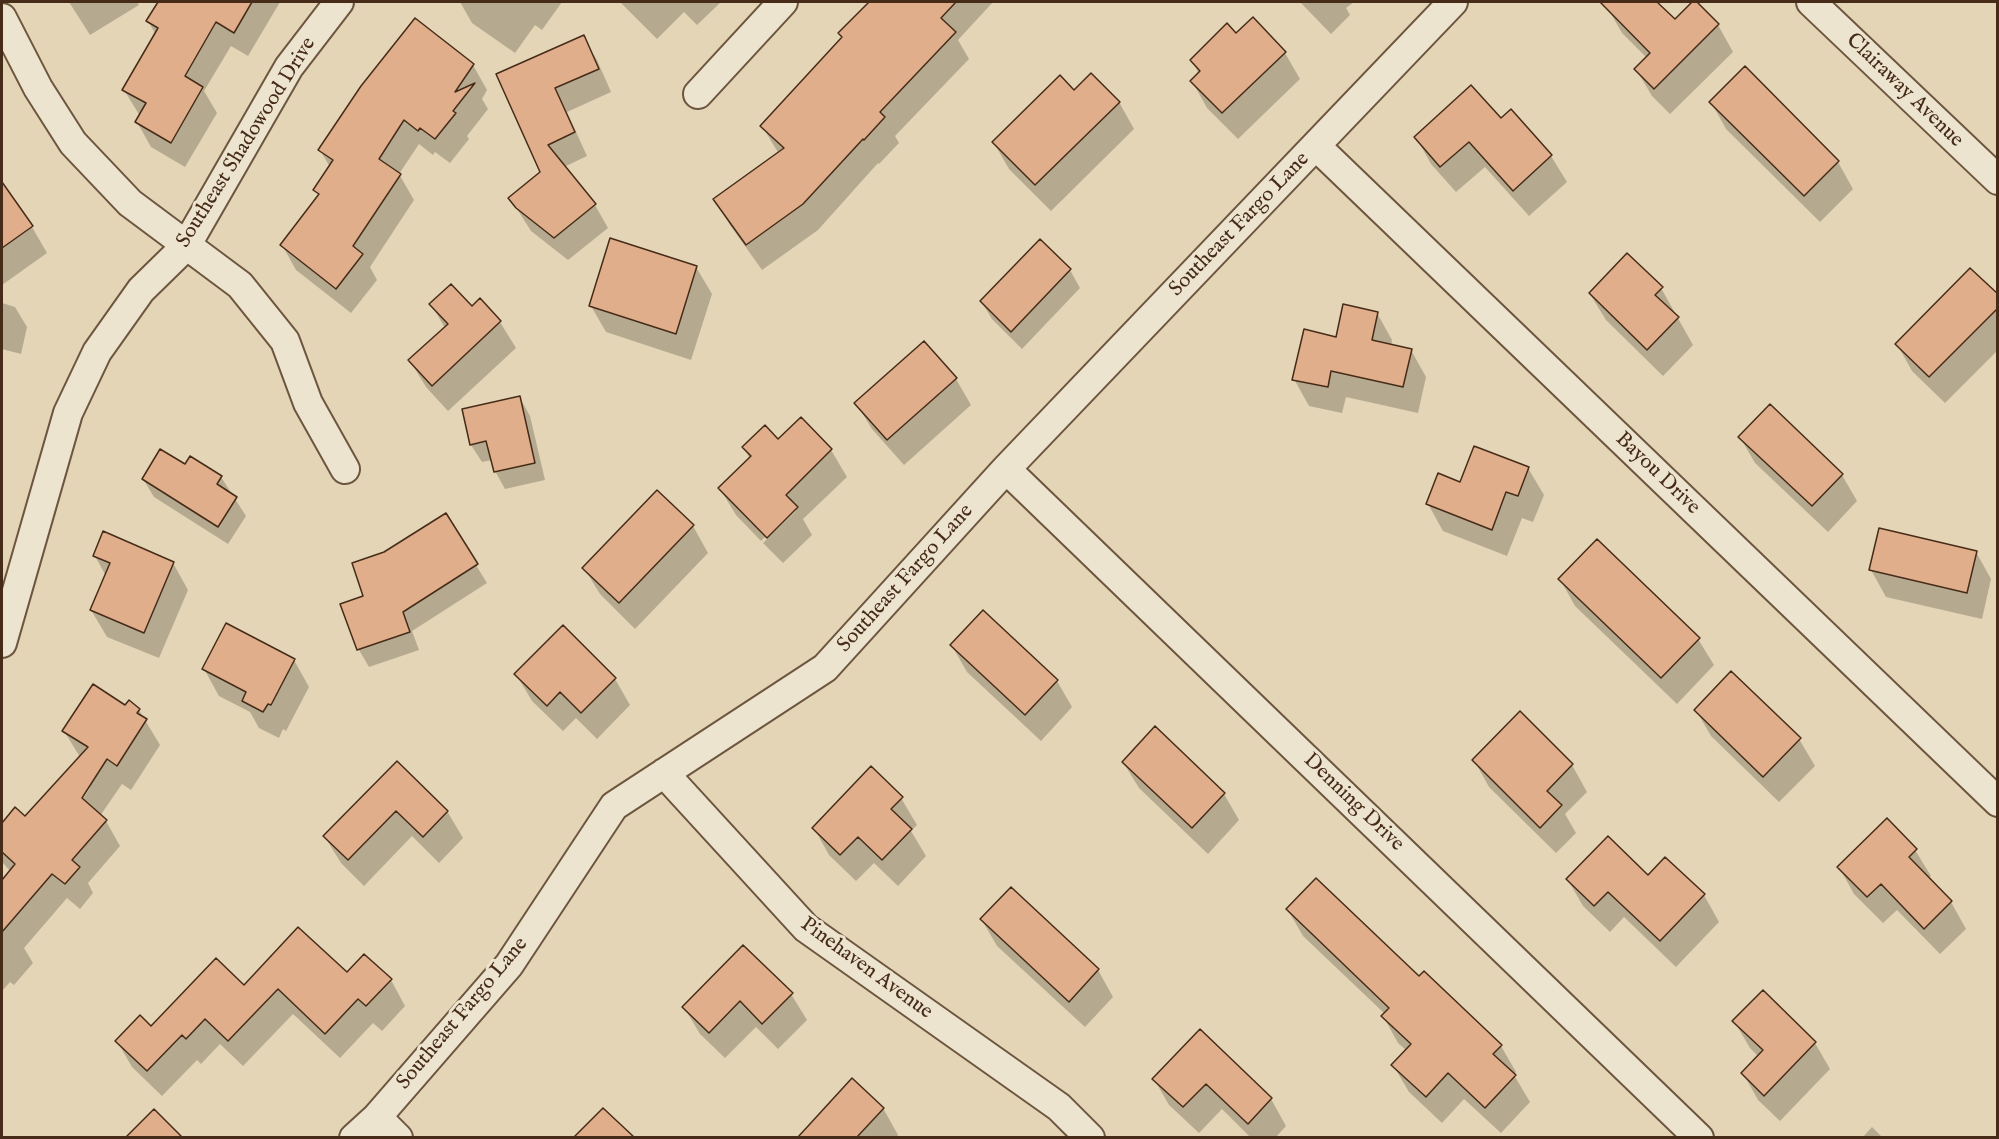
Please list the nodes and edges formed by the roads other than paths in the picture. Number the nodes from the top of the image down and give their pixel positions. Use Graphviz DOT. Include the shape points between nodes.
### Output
graph roads {
  1 [pos="339,2"];
  2 [pos="783,2"];
  3 [pos="1453,2"];
  4 [pos="1811,2"];
  5 [pos="2,18"];
  6 [pos="698,94"];
  7 [pos="1316,146"];
  8 [pos="1998,180"];
  9 [pos="186,246"];
  10 [pos="345,469"];
  11 [pos="1006,469"];
  12 [pos="2,643"];
  13 [pos="664,774"];
  14 [pos="1998,802"];
  15 [pos="377,1117"];
  16 [pos="354,1137"];
  17 [pos="398,1137"];
  18 [pos="1090,1137"];
  19 [pos="1699,1137"];
  1 -- 9 [label="street, Southeast Shadowood Drive" via="289,67"];
  2 -- 6 [label="street"];
  3 -- 7 [label="street, Southeast Fargo Lane"];
  4 -- 8 [label="street, Clairaway Avenue"];
  5 -- 9 [label="street" via="38,88 73,143 130,203"];
  7 -- 11 [label="street, Southeast Fargo Lane"];
  7 -- 14 [label="street, Bayou Drive"];
  9 -- 10 [label="street" via="240,285 285,340 308,402"];
  9 -- 12 [label="street, Southeast Shadowood Drive" via="141,290 97,352 68,413"];
  11 -- 13 [label="street, Southeast Fargo Lane" via="825,668"];
  11 -- 19 [label="street, Denning Drive"];
  13 -- 15 [label="street, Southeast Fargo Lane" via="614,806 509,965"];
  13 -- 18 [label="street, Pinehaven Avenue" via="806,928 1059,1107"];
  15 -- 16 [label="street, Southeast Fargo Lane"];
  15 -- 17 [label="street"];
}
